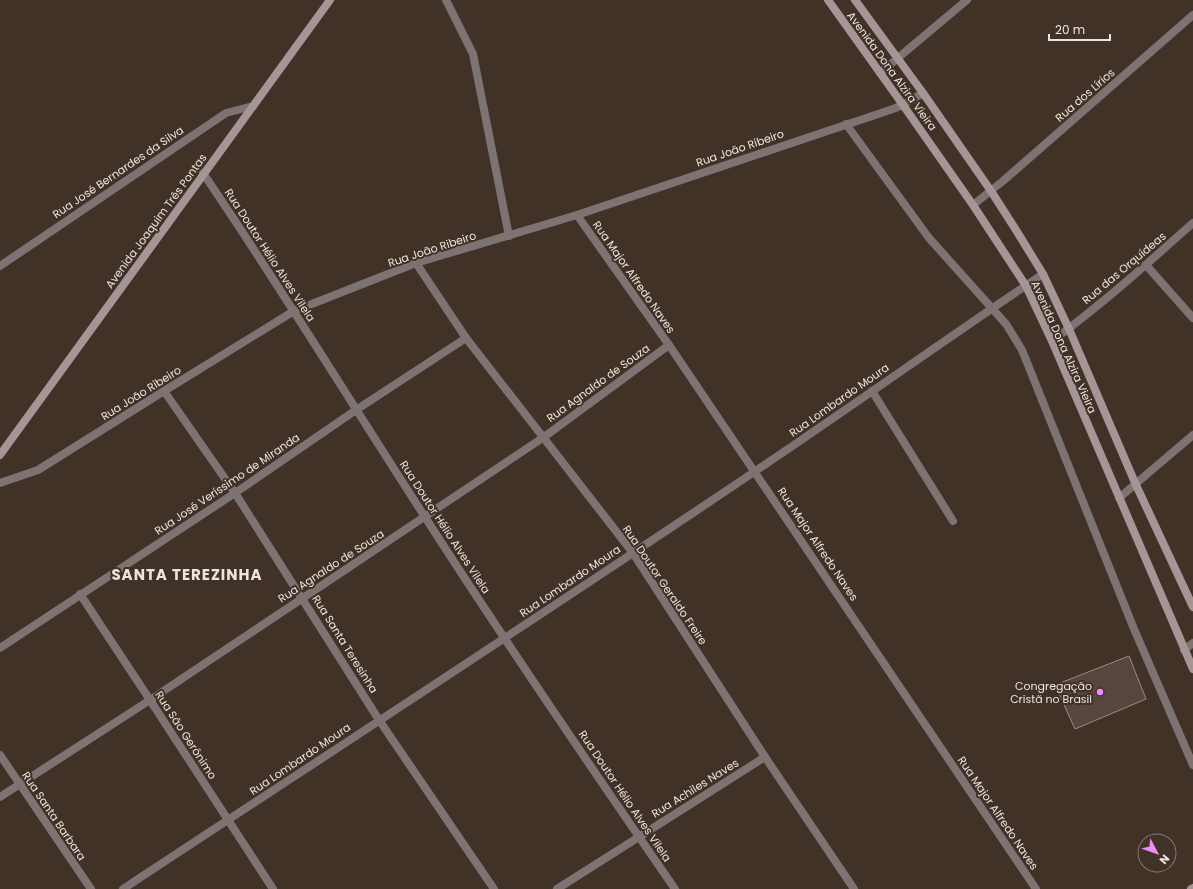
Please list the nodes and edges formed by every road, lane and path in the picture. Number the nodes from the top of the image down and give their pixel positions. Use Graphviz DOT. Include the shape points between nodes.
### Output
graph roads {
  1 [pos="330,0"];
  2 [pos="446,0"];
  3 [pos="828,0"];
  4 [pos="855,0"];
  5 [pos="967,0"];
  6 [pos="1193,15"];
  7 [pos="898,59"];
  8 [pos="880,73"];
  9 [pos="922,93"];
  10 [pos="903,105"];
  11 [pos="253,106"];
  12 [pos="846,124"];
  13 [pos="203,174"];
  14 [pos="991,191"];
  15 [pos="972,205"];
  16 [pos="577,215"];
  17 [pos="1193,223"];
  18 [pos="509,236"];
  19 [pos="416,263"];
  20 [pos="1146,265"];
  21 [pos="0,266"];
  22 [pos="1043,274"];
  23 [pos="1026,286"];
  24 [pos="993,309"];
  25 [pos="294,311"];
  26 [pos="1193,318"];
  27 [pos="1069,329"];
  28 [pos="466,338"];
  29 [pos="1052,342"];
  30 [pos="669,345"];
  31 [pos="164,391"];
  32 [pos="872,391"];
  33 [pos="356,410"];
  34 [pos="1193,434"];
  35 [pos="544,437"];
  36 [pos="0,455"];
  37 [pos="755,472"];
  38 [pos="0,483"];
  39 [pos="1136,485"];
  40 [pos="235,493"];
  41 [pos="1119,498"];
  42 [pos="425,517"];
  43 [pos="953,521"];
  44 [pos="633,553"];
  45 [pos="80,594"];
  46 [pos="302,598"];
  47 [pos="1193,607"];
  48 [pos="505,638"];
  49 [pos="1193,643"];
  50 [pos="0,648"];
  51 [pos="1184,650"];
  52 [pos="1193,670"];
  53 [pos="150,700"];
  54 [pos="379,720"];
  55 [pos="0,755"];
  56 [pos="765,757"];
  57 [pos="1193,765"];
  58 [pos="20,785"];
  59 [pos="0,797"];
  60 [pos="228,820"];
  61 [pos="639,837"];
  62 [pos="91,889"];
  63 [pos="124,889"];
  64 [pos="273,889"];
  65 [pos="494,889"];
  66 [pos="557,889"];
  67 [pos="675,889"];
  68 [pos="854,889"];
  69 [pos="1036,889"];
  1 -- 11 [label="street, Avenida Joaquim Três Pontas"];
  2 -- 18 [label="street" via="473,54"];
  3 -- 8 [label="street, Avenida Dona Alzira Vieira"];
  4 -- 7 [label="street, Avenida Dona Alzira Vieira"];
  5 -- 7 [label="street"];
  6 -- 14 [label="street, Rua dos Lírios"];
  7 -- 8 [label="street"];
  7 -- 9 [label="street, Avenida Dona Alzira Vieira"];
  8 -- 10 [label="street, Avenida Dona Alzira Vieira"];
  9 -- 10 [label="street, Rua João Ribeiro"];
  9 -- 14 [label="street, Avenida Dona Alzira Vieira"];
  10 -- 12 [label="street, Rua João Ribeiro"];
  10 -- 15 [label="street, Avenida Dona Alzira Vieira"];
  11 -- 13 [label="street, Avenida Joaquim Três Pontas"];
  11 -- 21 [label="street, Rua José Bernardes da Silva" via="226,113"];
  12 -- 16 [label="street, Rua João Ribeiro"];
  12 -- 24 [label="street" via="929,238"];
  13 -- 25 [label="street, Rua Doutor Hélio Alves Vilela"];
  13 -- 36 [label="street, Avenida Joaquim Três Pontas"];
  14 -- 15 [label="street, Rua dos Lírios"];
  14 -- 22 [label="street, Avenida Dona Alzira Vieira"];
  15 -- 23 [label="street, Avenida Dona Alzira Vieira"];
  16 -- 18 [label="street, Rua João Ribeiro"];
  16 -- 30 [label="street, Rua Major Alfredo Naves"];
  17 -- 20 [label="street, Rua das Orquídeas"];
  18 -- 19 [label="street, Rua João Ribeiro"];
  19 -- 25 [label="street, Rua João Ribeiro"];
  19 -- 28 [label="street, Rua Doutor Geraldo Freire"];
  20 -- 26 [label="street"];
  20 -- 27 [label="street, Rua das Orquídeas"];
  22 -- 23 [label="street, Rua Lombardo Moura"];
  22 -- 27 [label="street, Avenida Dona Alzira Vieira"];
  23 -- 24 [label="street, Rua Lombardo Moura"];
  23 -- 29 [label="street, Avenida Dona Alzira Vieira"];
  24 -- 32 [label="street, Rua Lombardo Moura"];
  24 -- 57 [label="street" via="1022,350 1134,629"];
  25 -- 31 [label="street, Rua João Ribeiro"];
  25 -- 33 [label="street, Rua Doutor Hélio Alves Vilela"];
  27 -- 29 [label="street, Rua das Orquídeas"];
  27 -- 39 [label="street, Avenida Dona Alzira Vieira"];
  28 -- 33 [label="street, Rua José Veríssimo de Miranda"];
  28 -- 35 [label="street, Rua Doutor Geraldo Freire"];
  29 -- 41 [label="street, Avenida Dona Alzira Vieira"];
  30 -- 35 [label="street, Rua Agnaldo de Souza"];
  30 -- 37 [label="street, Rua Major Alfredo Naves"];
  31 -- 38 [label="street, Rua João Ribeiro" via="38,470"];
  31 -- 40 [label="street, Rua Santa Teresinha"];
  32 -- 37 [label="street, Rua Lombardo Moura"];
  32 -- 43 [label="street"];
  33 -- 40 [label="street, Rua José Veríssimo de Miranda"];
  33 -- 42 [label="street, Rua Doutor Hélio Alves Vilela"];
  34 -- 39 [label="street"];
  35 -- 42 [label="street, Rua Agnaldo de Souza"];
  35 -- 44 [label="street, Rua Doutor Geraldo Freire"];
  37 -- 44 [label="street, Rua Lombardo Moura"];
  37 -- 69 [label="street, Rua Major Alfredo Naves"];
  39 -- 41 [label="street"];
  39 -- 47 [label="street, Avenida Dona Alzira Vieira"];
  40 -- 45 [label="street, Rua José Veríssimo de Miranda"];
  40 -- 46 [label="street, Rua Santa Teresinha"];
  41 -- 51 [label="street, Avenida Dona Alzira Vieira"];
  42 -- 46 [label="street, Rua Agnaldo de Souza"];
  42 -- 48 [label="street, Rua Doutor Hélio Alves Vilela"];
  44 -- 48 [label="street, Rua Lombardo Moura"];
  44 -- 56 [label="street, Rua Doutor Geraldo Freire"];
  45 -- 50 [label="street, Rua José Veríssimo de Miranda"];
  45 -- 53 [label="street, Rua São Gerônimo"];
  46 -- 53 [label="street, Rua Agnaldo de Souza"];
  46 -- 54 [label="street, Rua Santa Teresinha"];
  48 -- 54 [label="street, Rua Lombardo Moura"];
  48 -- 61 [label="street, Rua Doutor Hélio Alves Vilela"];
  49 -- 51 [label="street"];
  51 -- 52 [label="street, Avenida Dona Alzira Vieira"];
  53 -- 58 [label="street, Rua Agnaldo de Souza"];
  53 -- 60 [label="street, Rua São Gerônimo"];
  54 -- 60 [label="street, Rua Lombardo Moura"];
  54 -- 65 [label="street, Rua Santa Teresinha"];
  55 -- 58 [label="street, Rua Santa Barbara"];
  56 -- 61 [label="street, Rua Achiles Naves"];
  56 -- 68 [label="street, Rua Doutor Geraldo Freire"];
  58 -- 59 [label="street, Rua Agnaldo de Souza"];
  58 -- 62 [label="street, Rua Santa Barbara"];
  60 -- 63 [label="street, Rua Lombardo Moura"];
  60 -- 64 [label="street, Rua São Gerônimo"];
  61 -- 66 [label="street, Rua Achiles Naves"];
  61 -- 67 [label="street, Rua Doutor Hélio Alves Vilela"];
}
